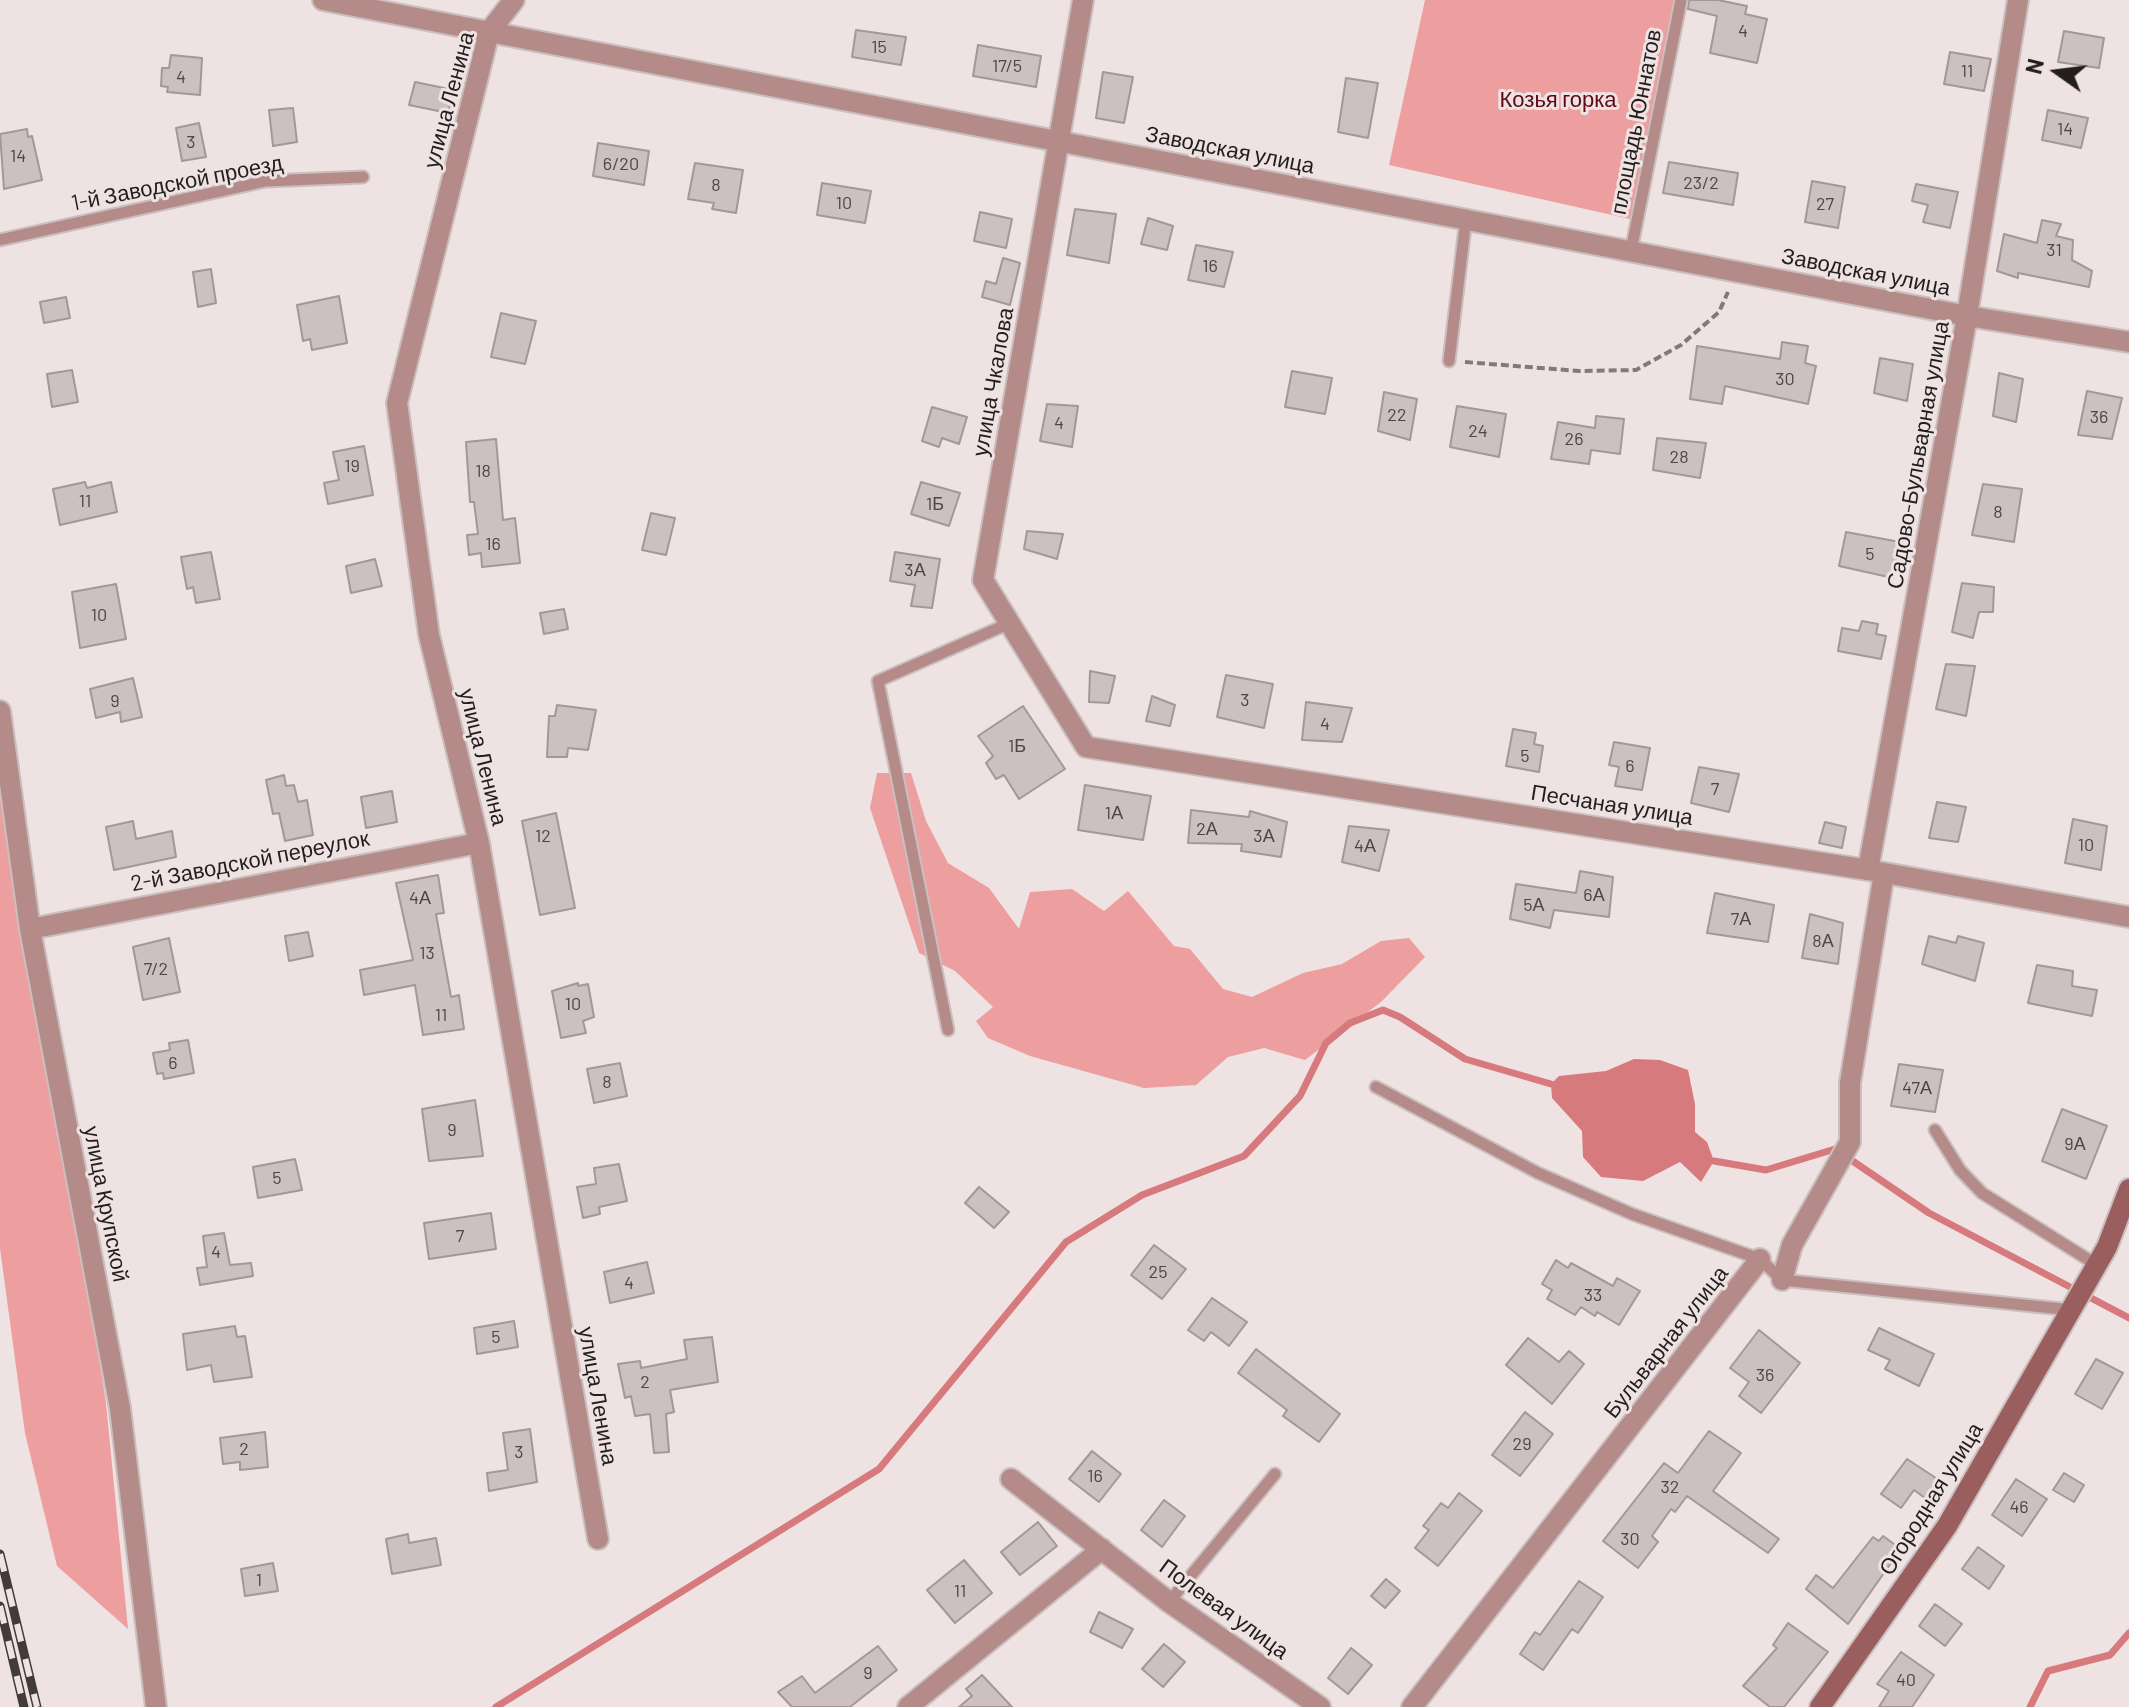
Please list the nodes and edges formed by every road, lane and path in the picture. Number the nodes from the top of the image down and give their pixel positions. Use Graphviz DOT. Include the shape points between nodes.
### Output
graph roads {
  1 [pos="323,0"];
  2 [pos="514,0"];
  3 [pos="1083,0"];
  4 [pos="1681,0"];
  5 [pos="2018,0"];
  6 [pos="489,32"];
  7 [pos="1059,142"];
  8 [pos="363,177"];
  9 [pos="1466,219"];
  10 [pos="0,240"];
  11 [pos="1631,251"];
  12 [pos="1736,271"];
  13 [pos="1967,316"];
  14 [pos="2129,342"];
  15 [pos="1449,361"];
  16 [pos="1010,623"];
  17 [pos="0,711"];
  18 [pos="1086,747"];
  19 [pos="479,843"];
  20 [pos="1876,871"];
  21 [pos="2129,917"];
  22 [pos="30,929"];
  23 [pos="948,1030"];
  24 [pos="1376,1087"];
  25 [pos="1935,1130"];
  26 [pos="2129,1189"];
  27 [pos="1760,1259"];
  28 [pos="2097,1265"];
  29 [pos="1782,1280"];
  30 [pos="2072,1310"];
  31 [pos="1275,1474"];
  32 [pos="1011,1479"];
  33 [pos="598,1539"];
  34 [pos="1102,1549"];
  35 [pos="1169,1602"];
  36 [pos="156,1707"];
  37 [pos="908,1707"];
  38 [pos="1320,1707"];
  39 [pos="1412,1707"];
  40 [pos="1820,1707"];
  1 -- 6 [label="street, Заводская улица"];
  2 -- 6 [label="street, улица Ленина"];
  3 -- 7 [label="street, улица Чкалова"];
  4 -- 11 [label="lane, площадь Юннатов"];
  5 -- 13 [label="street, Садово-Бульварная улица"];
  6 -- 7 [label="street, Заводская улица"];
  6 -- 19 [label="street, улица Ленина" via="397,403 429,635"];
  7 -- 9 [label="street, Заводская улица"];
  7 -- 16 [label="street, улица Чкалова" via="983,580"];
  8 -- 10 [label="lane, 1-й Заводской проезд" via="266,181"];
  9 -- 11 [label="street, Заводская улица"];
  9 -- 15 [label="lane"];
  11 -- 12 [label="street, Заводская улица"];
  12 -- 13 [label="street, Заводская улица"];
  12 -- 15 [label="path" via="1719,312 1681,345 1636,370"];
  13 -- 14 [label="street, Заводская улица"];
  13 -- 20 [label="street, Садово-Бульварная улица"];
  16 -- 18 [label="street, улица Чкалова"];
  16 -- 23 [label="lane" via="878,681"];
  17 -- 22 [label="street, улица Крупской"];
  18 -- 20 [label="street, Песчаная улица"];
  19 -- 22 [label="street, 2-й Заводской переулок"];
  19 -- 33 [label="street, улица Ленина"];
  20 -- 21 [label="street, Песчаная улица"];
  20 -- 29 [label="street, Садово-Бульварная улица" via="1850,1083 1850,1142 1792,1245"];
  22 -- 36 [label="street, улица Крупской" via="120,1408"];
  24 -- 27 [label="lane" via="1538,1173 1632,1214"];
  25 -- 28 [label="lane" via="1982,1193"];
  26 -- 28 [label="street, Огородная улица"];
  27 -- 29 [label="lane, Бульварная улица"];
  27 -- 39 [label="street, Бульварная улица"];
  28 -- 30 [label="street, Огородная улица"];
  29 -- 30 [label="lane"];
  30 -- 40 [label="street, Огородная улица" via="1947,1526"];
  31 -- 35 [label="lane"];
  32 -- 34 [label="street, Полевая улица"];
  34 -- 35 [label="street, Полевая улица"];
  34 -- 37 [label="street"];
  35 -- 38 [label="street, Полевая улица"];
}
